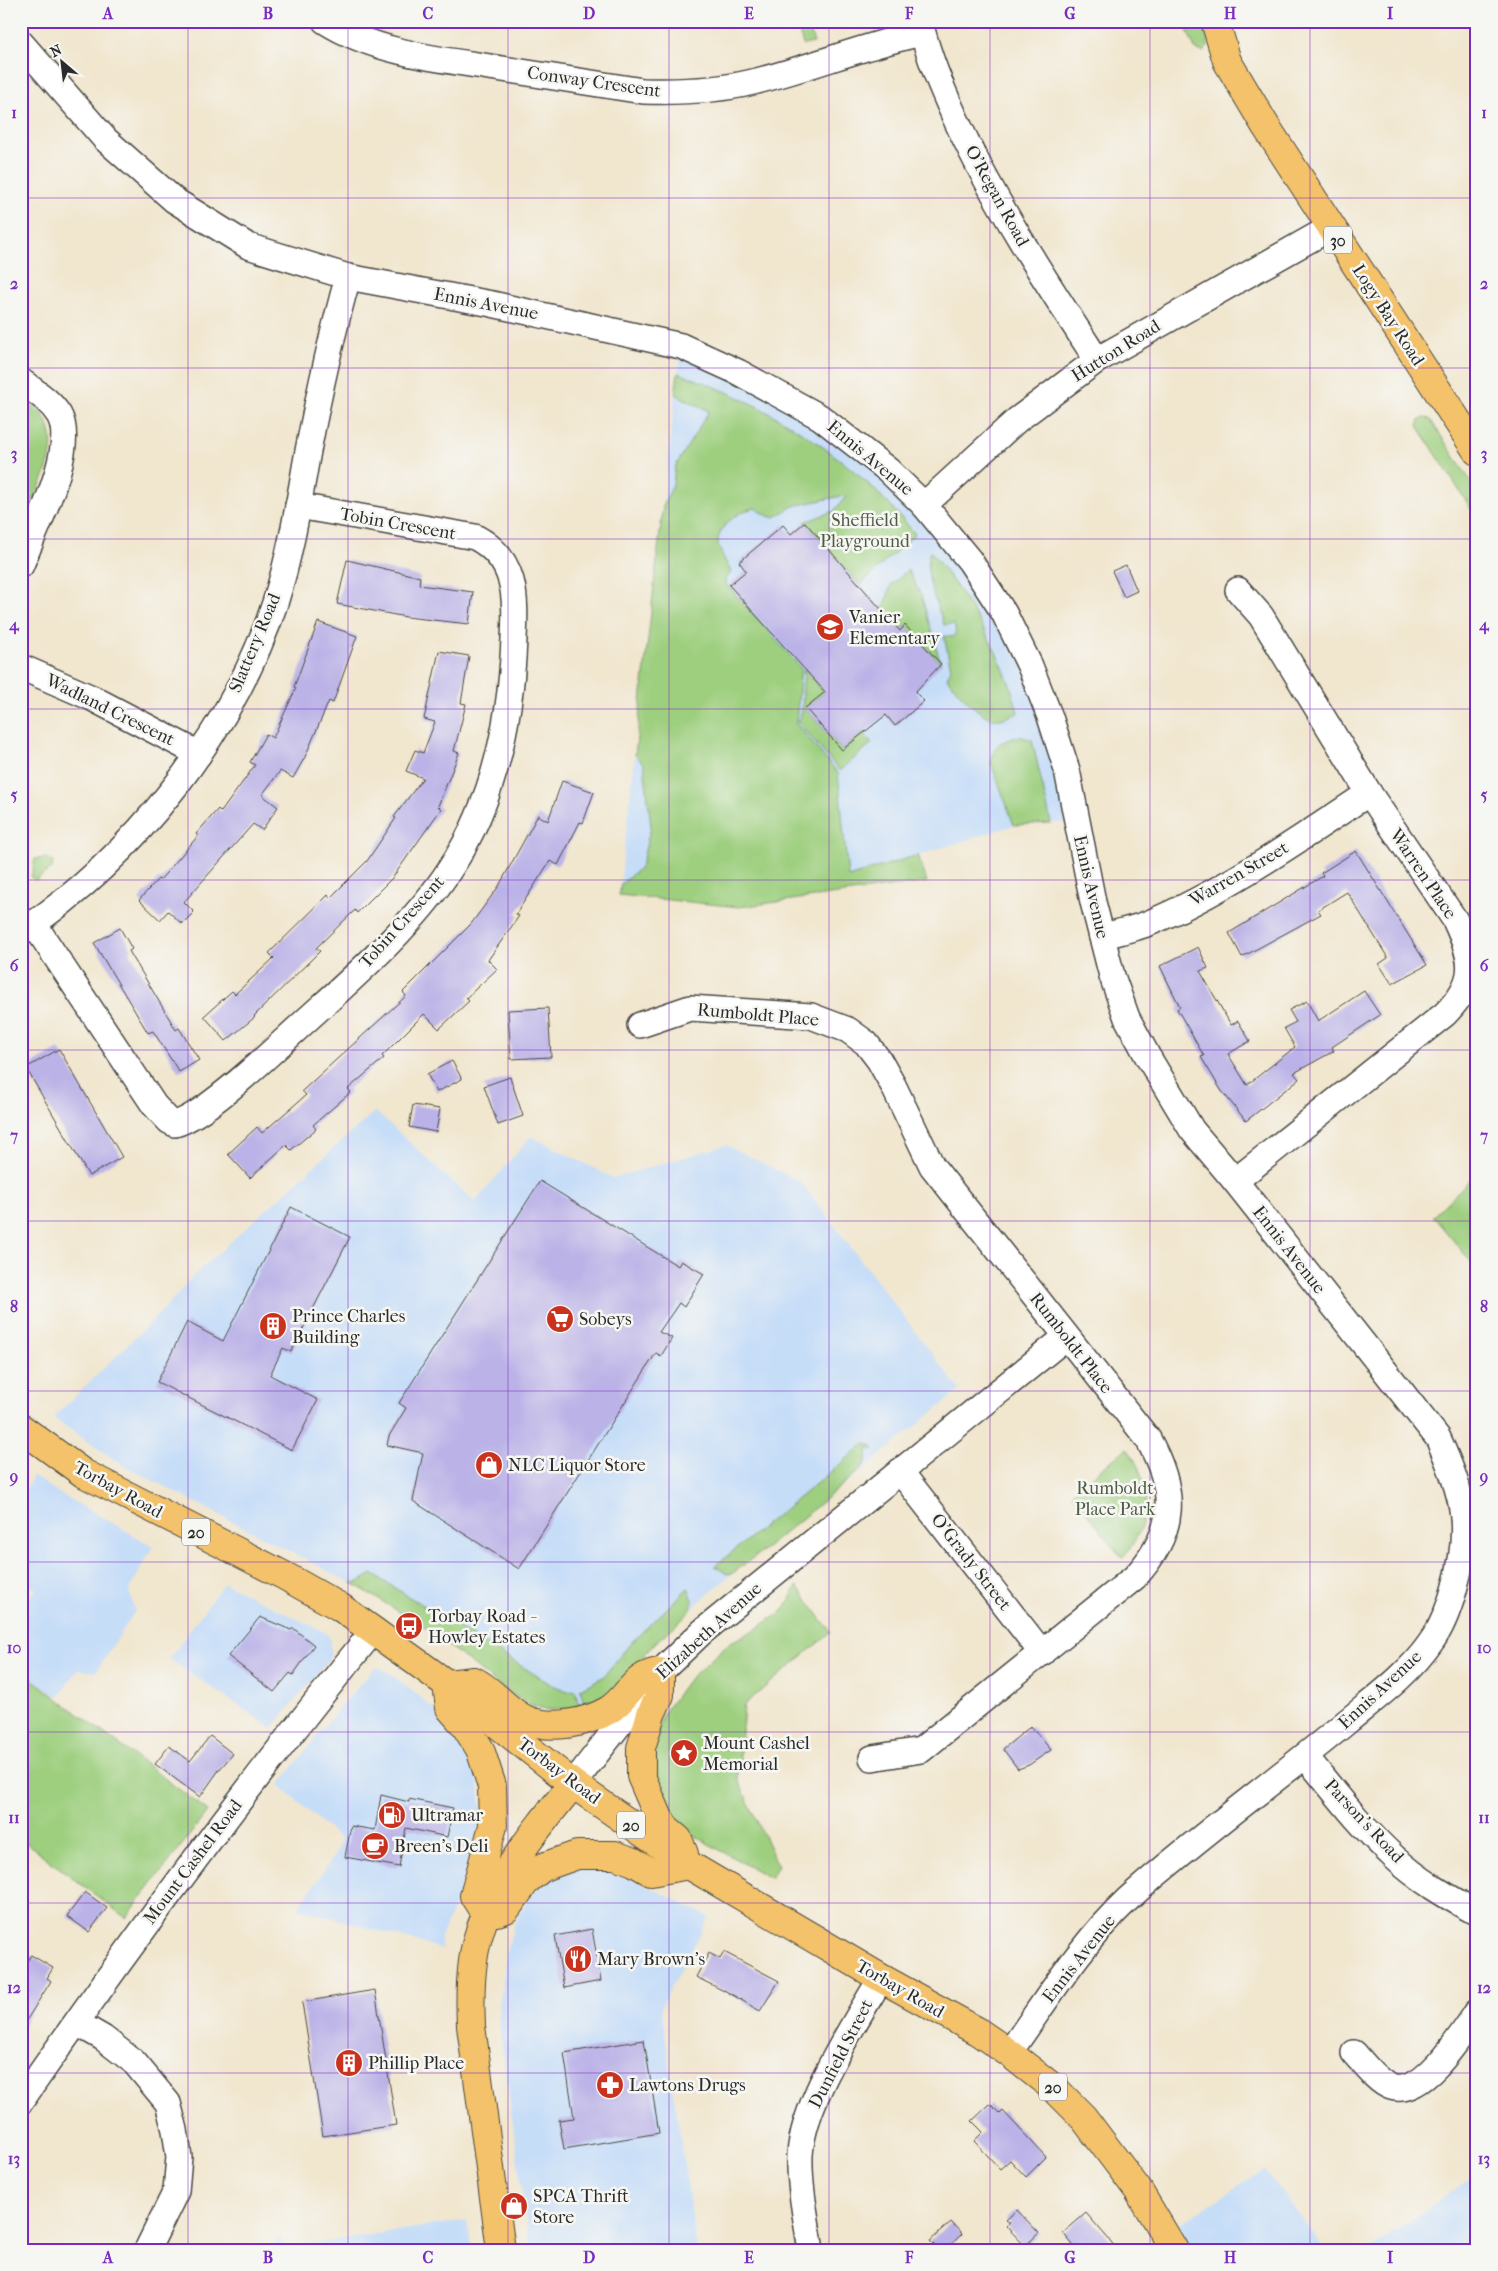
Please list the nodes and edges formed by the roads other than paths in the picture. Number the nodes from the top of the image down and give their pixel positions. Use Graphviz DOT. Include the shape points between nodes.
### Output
graph roads {
  1 [pos="325,21"];
  2 [pos="1215,21"];
  3 [pos="921,27"];
  4 [pos="21,43"];
  5 [pos="1330,228"];
  6 [pos="348,277"];
  7 [pos="1097,360"];
  8 [pos="21,381"];
  9 [pos="1477,451"];
  10 [pos="924,505"];
  11 [pos="298,506"];
  12 [pos="21,565"];
  13 [pos="1238,590"];
  14 [pos="21,667"];
  15 [pos="199,754"];
  16 [pos="1369,793"];
  17 [pos="27,928"];
  18 [pos="1102,937"];
  19 [pos="640,1025"];
  20 [pos="1235,1181"];
  21 [pos="1066,1338"];
  22 [pos="21,1428"];
  23 [pos="900,1471"];
  24 [pos="374,1630"];
  25 [pos="1042,1653"];
  26 [pos="660,1672"];
  27 [pos="447,1684"];
  28 [pos="1306,1757"];
  29 [pos="872,1758"];
  30 [pos="573,1784"];
  31 [pos="688,1865"];
  32 [pos="1477,1913"];
  33 [pos="486,1915"];
  34 [pos="881,1978"];
  35 [pos="1477,2012"];
  36 [pos="76,2023"];
  37 [pos="1009,2053"];
  38 [pos="1354,2053"];
  39 [pos="22,2099"];
  40 [pos="147,2250"];
  41 [pos="501,2250"];
  42 [pos="811,2250"];
  43 [pos="1174,2250"];
  1 -- 3 [label="street, Conway Crescent" via="337,29 387,48 426,57 643,91 670,92 754,82 883,43"];
  2 -- 5 [label="main road, Logy Bay Road / 30" via="1227,61"];
  3 -- 7 [label="street, O'Regan Road" via="943,91 976,162 1022,245"];
  4 -- 6 [label="street, Ennis Avenue" via="105,140 174,200 248,246"];
  5 -- 7 [label="street, Hutton Road"];
  5 -- 9 [label="main road, Logy Bay Road / 30"];
  6 -- 10 [label="street, Ennis Avenue" via="492,304 681,346 738,372 820,417 888,470"];
  6 -- 11 [label="street, Slattery Road" via="316,409"];
  7 -- 10 [label="street, Hutton Road" via="1017,420"];
  8 -- 12 [label="street" via="45,399 59,415 64,430 64,449 58,471"];
  10 -- 18 [label="street, Ennis Avenue" via="975,568 1004,613 1030,666 1067,770"];
  11 -- 15 [label="street, Slattery Road" via="276,599 265,630 236,692"];
  11 -- 17 [label="street, Tobin Crescent" via="475,537 487,543 507,568 513,585 515,620 508,710 497,764 485,800 450,870 402,929 269,1055 205,1107 175,1124 154,1105"];
  13 -- 16 [label="street, Warren Place" via="1261,616"];
  14 -- 15 [label="street, Wadland Crescent" via="92,698"];
  15 -- 17 [label="street, Slattery Road" via="145,823 105,866 72,896"];
  16 -- 18 [label="street, Warren Street" via="1279,852 1199,898 1148,923"];
  16 -- 20 [label="street, Warren Place" via="1455,920 1470,960 1468,980 1460,998 1445,1014"];
  18 -- 20 [label="street, Ennis Avenue" via="1128,1018 1148,1057 1192,1130"];
  19 -- 21 [label="street, Rumboldt Place" via="690,1008 811,1016 848,1030 866,1043 879,1060 932,1166"];
  20 -- 28 [label="street, Ennis Avenue" via="1438,1438 1454,1473 1463,1518 1465,1536 1459,1574 1431,1643 1378,1696"];
  21 -- 23 [label="street, Elizabeth Avenue"];
  21 -- 25 [label="street, Rumboldt Place" via="1148,1439 1168,1484 1169,1508 1163,1536 1152,1559 1135,1577"];
  22 -- 24 [label="main road, Torbay Road / 20" via="83,1473 284,1576"];
  23 -- 25 [label="street, O'Grady Street"];
  23 -- 26 [label="street, Elizabeth Avenue" via="729,1609"];
  24 -- 27 [label="main road, Torbay Road / 20"];
  24 -- 36 [label="street, Mount Cashel Road" via="216,1831"];
  25 -- 29 [label="street, Rumboldt Place" via="920,1750"];
  26 -- 27 [label="main road" via="643,1676 609,1710 578,1721 554,1724 524,1719 474,1681"];
  26 -- 30 [label="street, Elizabeth Avenue"];
  26 -- 31 [label="main road" via="660,1695 648,1721 641,1748 641,1776 659,1818 678,1839"];
  27 -- 30 [label="main road, Torbay Road / 20"];
  27 -- 33 [label="main road" via="450,1708 480,1749 492,1786 493,1826 474,1896"];
  28 -- 32 [label="street, Parson's Road" via="1394,1858"];
  28 -- 37 [label="street, Ennis Avenue" via="1171,1862 1120,1907 1086,1945"];
  30 -- 31 [label="main road, Torbay Road / 20"];
  30 -- 33 [label="main road, Elizabeth Avenue" via="540,1823 499,1887"];
  31 -- 33 [label="main road" via="651,1872 615,1855 577,1855 543,1867 527,1880 506,1909"];
  31 -- 34 [label="main road, Torbay Road / 20"];
  33 -- 41 [label="main road, Elizabeth Avenue" via="473,1960 470,2002 480,2103"];
  34 -- 37 [label="main road, Torbay Road / 20" via="977,2031"];
  34 -- 42 [label="street, Dunfield Street" via="825,2079 805,2131 800,2154 801,2183"];
  35 -- 38 [label="street" via="1438,2066 1404,2088 1384,2084"];
  36 -- 39 [label="street, Mount Cashel Road"];
  36 -- 40 [label="street" via="103,2038 134,2062 168,2103 180,2157 176,2191"];
  37 -- 43 [label="main road, Torbay Road / 20" via="1055,2089 1083,2117 1138,2190"];
}
